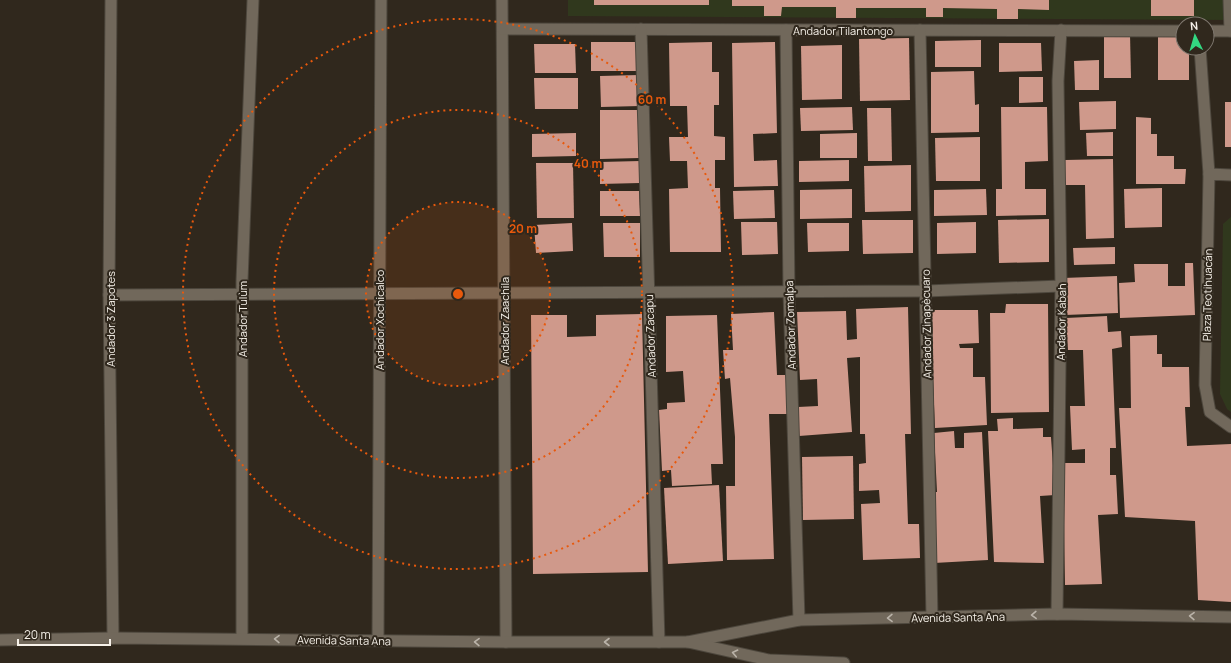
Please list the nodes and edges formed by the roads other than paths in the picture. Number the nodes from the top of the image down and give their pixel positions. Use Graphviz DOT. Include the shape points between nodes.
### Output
graph roads {
  1 [pos="111,0"];
  2 [pos="253,0"];
  3 [pos="381,0"];
  4 [pos="502,0"];
  5 [pos="1229,0"];
  6 [pos="503,29"];
  7 [pos="641,29"];
  8 [pos="786,30"];
  9 [pos="920,30"];
  10 [pos="1061,30"];
  11 [pos="1175,31"];
  12 [pos="1215,31"];
  13 [pos="1230,31"];
  14 [pos="1201,56"];
  15 [pos="1209,174"];
  16 [pos="1231,175"];
  17 [pos="1061,286"];
  18 [pos="926,291"];
  19 [pos="789,292"];
  20 [pos="504,293"];
  21 [pos="648,293"];
  22 [pos="379,294"];
  23 [pos="109,295"];
  24 [pos="242,295"];
  25 [pos="1231,427"];
  26 [pos="1057,614"];
  27 [pos="932,617"];
  28 [pos="1231,617"];
  29 [pos="799,620"];
  30 [pos="113,638"];
  31 [pos="242,638"];
  32 [pos="0,640"];
  33 [pos="378,640"];
  34 [pos="506,642"];
  35 [pos="659,642"];
  36 [pos="688,642"];
  37 [pos="844,663"];
  1 -- 23 [label="street, Andador 3 Zapotes"];
  2 -- 24 [label="street, Andador Tulùm"];
  3 -- 22 [label="street, Andador Xochicalco"];
  4 -- 6 [label="street, Andador Zaachila"];
  5 -- 13 [label="street"];
  6 -- 7 [label="street, Andador Tilantongo"];
  6 -- 20 [label="street, Andador Zaachila"];
  7 -- 8 [label="street, Andador Tilantongo"];
  7 -- 21 [label="street, Andador Zacapu"];
  8 -- 9 [label="street, Andador Tilantongo"];
  8 -- 19 [label="street, Andador Zomalpa"];
  9 -- 10 [label="street, Andador Tilantongo"];
  9 -- 18 [label="street, Andador Zinapècuaro"];
  10 -- 11 [label="street, Andador Tilantongo"];
  10 -- 17 [label="street, Andador Kabah" via="1058,81"];
  12 -- 13 [label="street"];
  14 -- 15 [label="street, Plaza Teotihuacán"];
  15 -- 16 [label="street"];
  15 -- 25 [label="street, Plaza Teotihuacán" via="1205,385 1210,412"];
  17 -- 18 [label="street"];
  17 -- 26 [label="street, Andador Kabah"];
  18 -- 19 [label="street"];
  18 -- 27 [label="street, Andador Zinapècuaro"];
  19 -- 21 [label="street"];
  19 -- 29 [label="street, Andador Zomalpa"];
  20 -- 21 [label="street"];
  20 -- 22 [label="street"];
  20 -- 34 [label="street, Andador Zaachila"];
  21 -- 35 [label="street, Andador Zacapu"];
  22 -- 24 [label="street"];
  22 -- 33 [label="street, Andador Xochicalco"];
  23 -- 24 [label="street"];
  23 -- 30 [label="street, Andador 3 Zapotes"];
  24 -- 31 [label="street, Andador Tulùm"];
  26 -- 27 [label="street, Avenida Santa Ana, one-way"];
  28 -- 26 [label="street, Avenida Santa Ana, one-way"];
  27 -- 29 [label="street, Avenida Santa Ana, one-way"];
  29 -- 36 [label="street, Avenida Santa Ana"];
  30 -- 31 [label="street, Avenida Santa Ana"];
  30 -- 32 [label="street, Avenida Santa Ana"];
  33 -- 31 [label="street, Avenida Santa Ana, one-way"];
  34 -- 33 [label="street, Avenida Santa Ana, one-way"];
  35 -- 34 [label="street, Avenida Santa Ana, one-way"];
  35 -- 36 [label="street, Avenida Santa Ana"];
  37 -- 36 [label="street, Avenida Santa Ana, one-way" via="768,660"];
}
